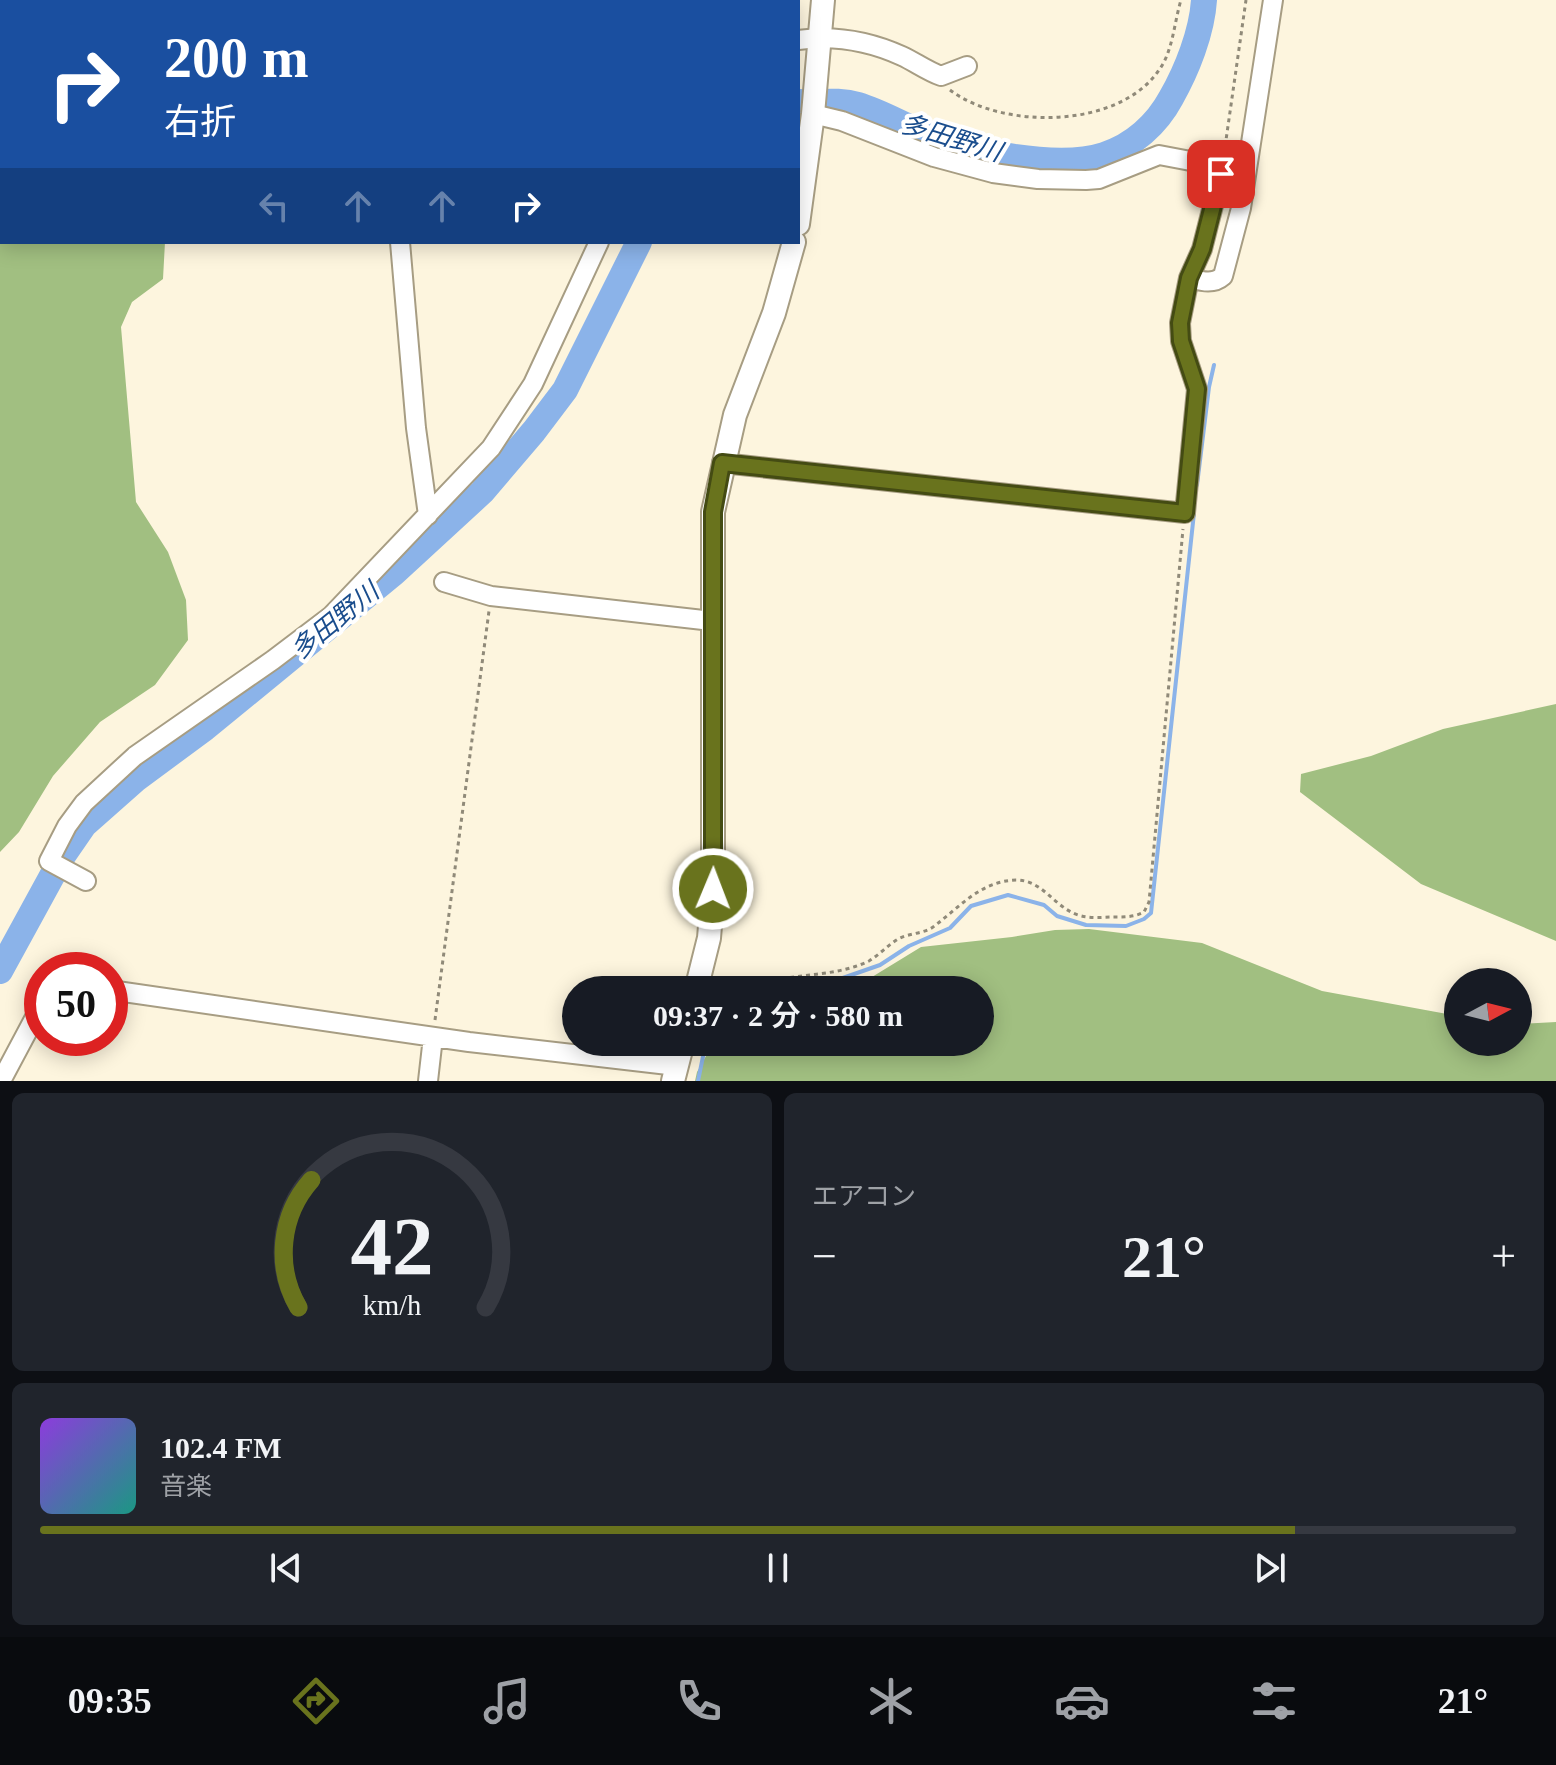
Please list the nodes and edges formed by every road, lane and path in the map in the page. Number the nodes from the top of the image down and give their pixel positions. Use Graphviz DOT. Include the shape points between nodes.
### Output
graph roads {
  1 [pos="823,0"];
  2 [pos="1181,0"];
  3 [pos="1246,0"];
  4 [pos="1273,0"];
  5 [pos="808,39"];
  6 [pos="967,66"];
  7 [pos="944,76"];
  8 [pos="813,114"];
  9 [pos="1221,174"];
  10 [pos="800,209"];
  11 [pos="400,244"];
  12 [pos="598,244"];
  13 [pos="793,244"];
  14 [pos="1189,278"];
  15 [pos="722,463"];
  16 [pos="1185,513"];
  17 [pos="428,515"];
  18 [pos="444,582"];
  19 [pos="491,596"];
  20 [pos="712,621"];
  21 [pos="86,881"];
  22 [pos="700,976"];
  23 [pos="815,976"];
  24 [pos="128,993"];
  25 [pos="433,1037"];
  26 [pos="24,1038"];
  27 [pos="675,1073"];
  28 [pos="1,1081"];
  29 [pos="428,1081"];
  1 -- 5 [label="main road"];
  2 -- 7 [label="path" via="1161,68 1148,84 1107,108 1038,119 962,99 948,88"];
  3 -- 9 [label="path"];
  4 -- 14 [label="street" via="1241,208 1223,276 1208,282"];
  5 -- 7 [label="street" via="870,44"];
  5 -- 8 [label="main road"];
  6 -- 7 [label="street"];
  8 -- 9 [label="street" via="993,173 1099,179 1159,155 1210,162"];
  8 -- 10 [label="main road"];
  9 -- 14 [label="street"];
  11 -- 17 [label="street"];
  12 -- 17 [label="street" via="533,384 505,429"];
  13 -- 15 [label="main road"];
  14 -- 16 [label="street" via="1181,341 1197,404"];
  15 -- 16 [label="street"];
  15 -- 20 [label="main road" via="713,512"];
  16 -- 23 [label="path" via="1144,912 1079,915 1037,885 1001,881 984,887 931,929 897,940 870,960"];
  17 -- 21 [label="street" via="331,616 135,756 84,803 49,861"];
  18 -- 19 [label="street"];
  19 -- 20 [label="street"];
  19 -- 25 [label="path"];
  20 -- 22 [label="main road" via="713,889"];
  24 -- 25 [label="street"];
  25 -- 27 [label="street"];
  25 -- 29 [label="street"];
  26 -- 28 [label="street"];
}
